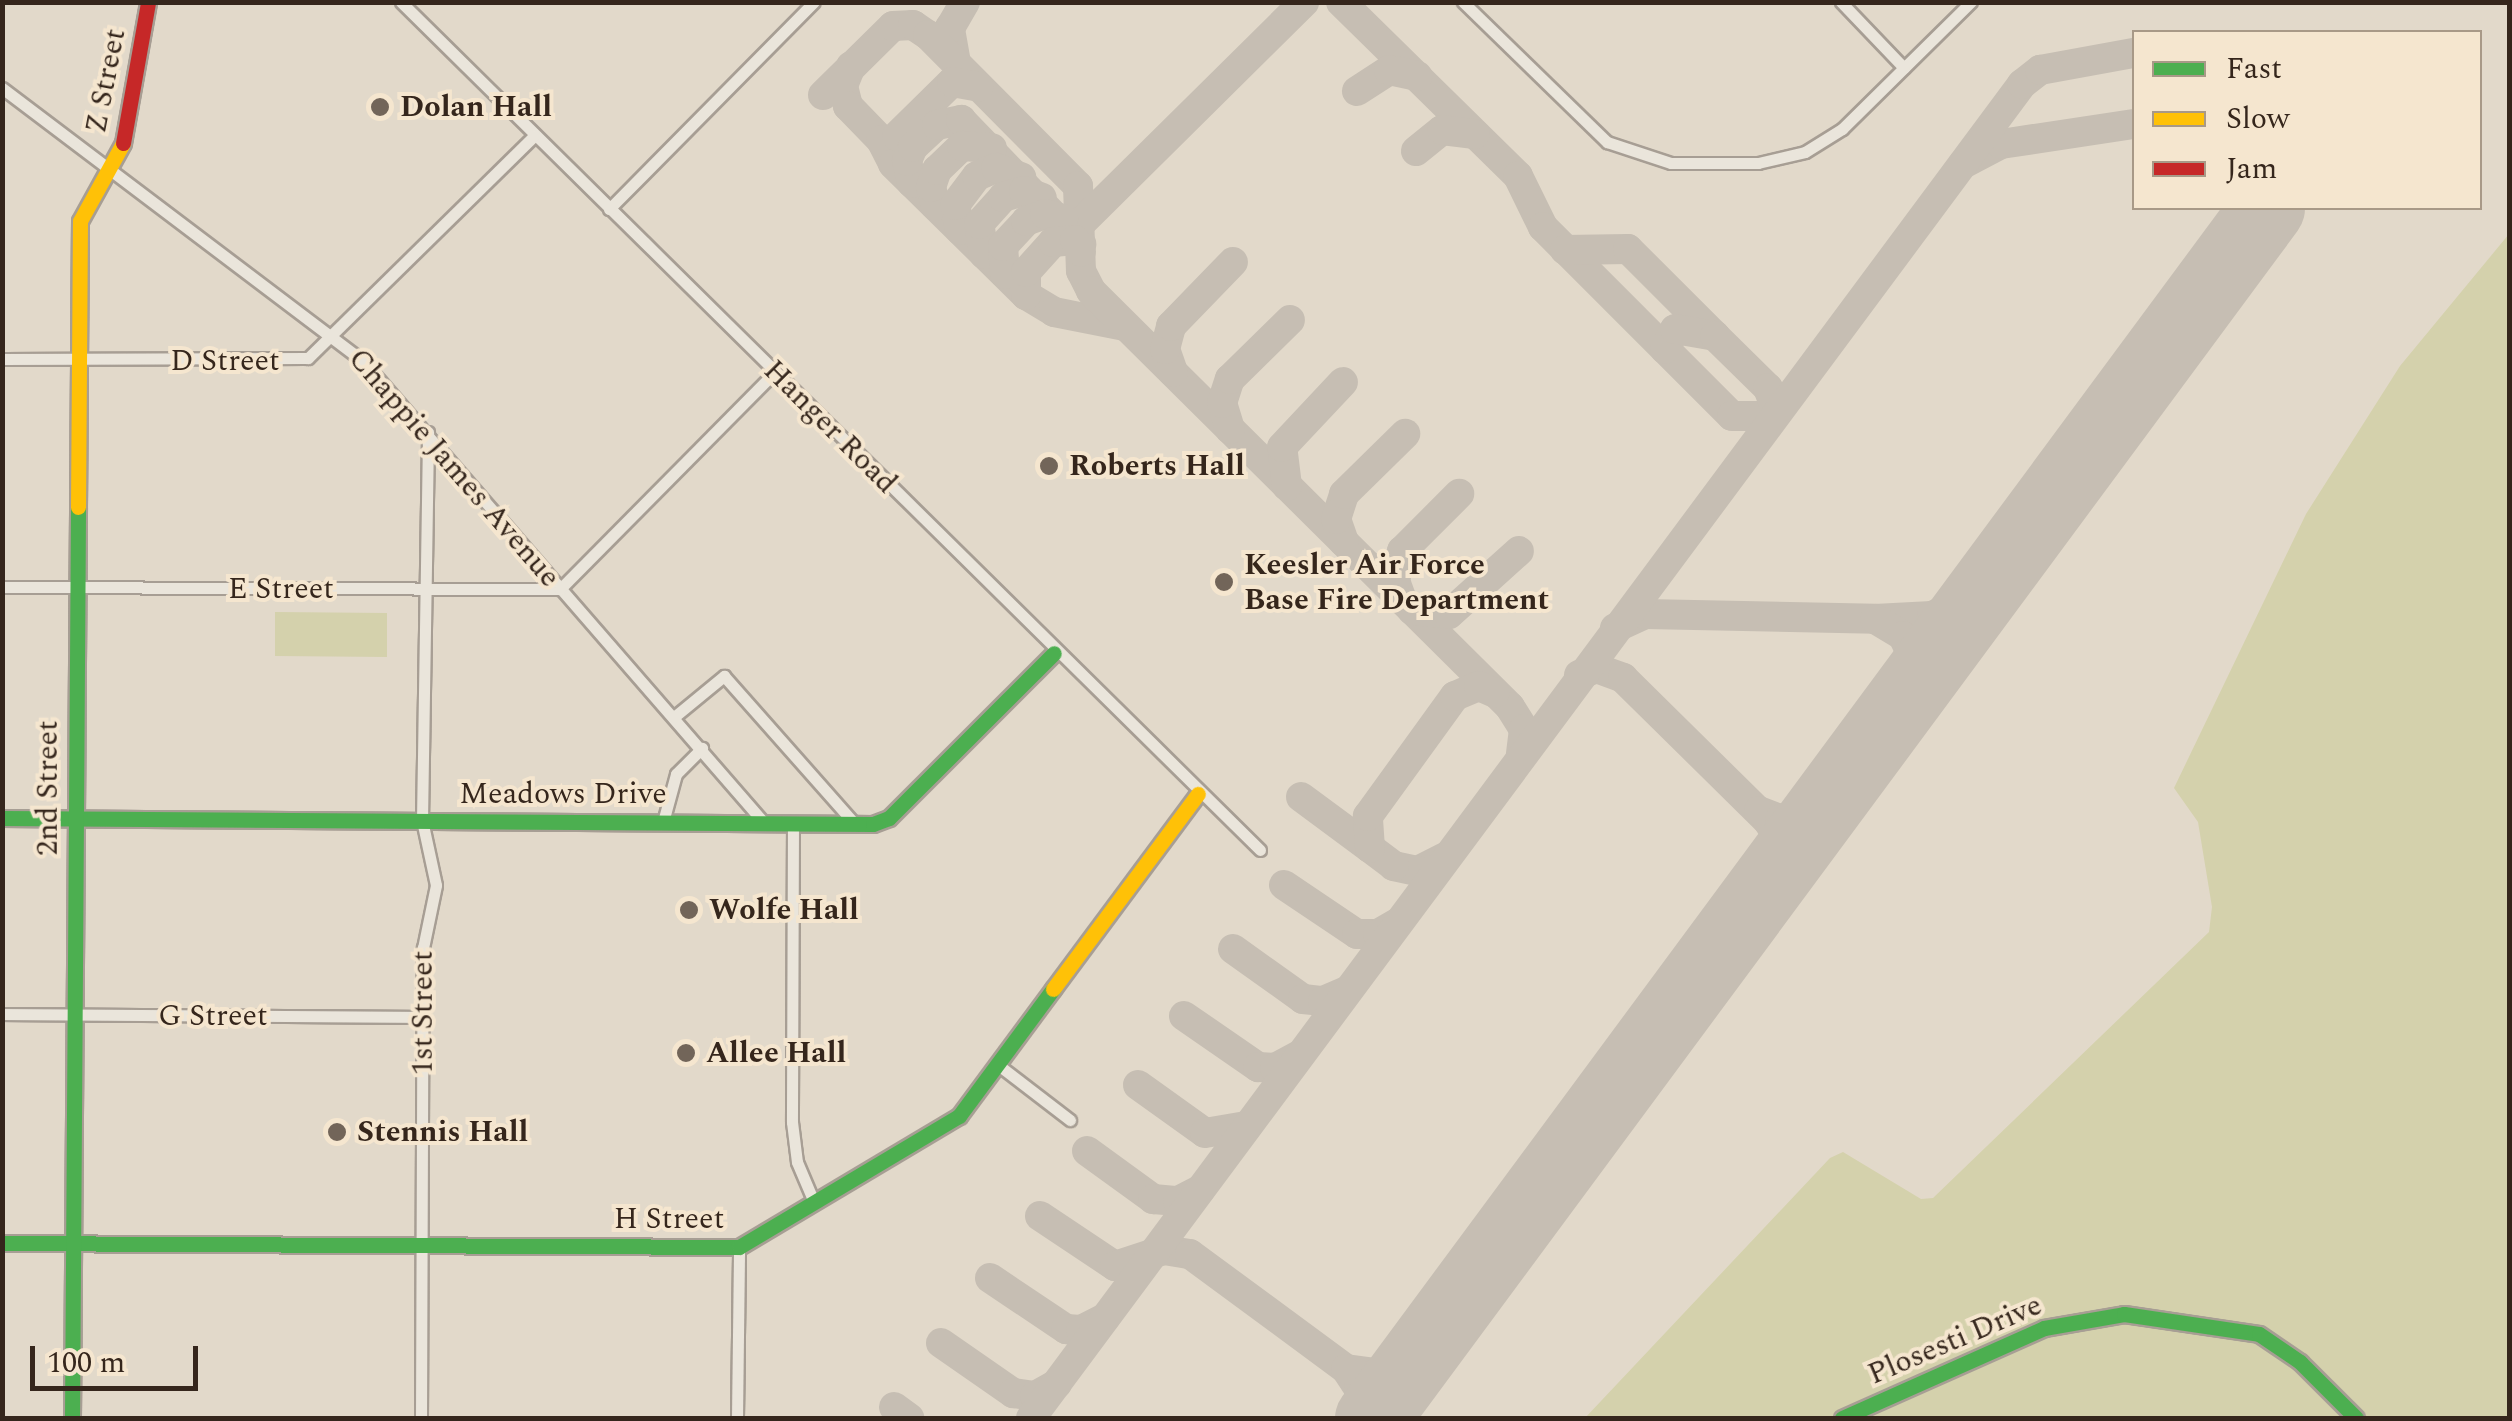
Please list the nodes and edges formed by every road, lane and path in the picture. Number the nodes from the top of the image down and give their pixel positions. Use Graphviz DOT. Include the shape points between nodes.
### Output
graph roads {
  1 [pos="148,2"];
  2 [pos="401,2"];
  3 [pos="814,2"];
  4 [pos="1463,2"];
  5 [pos="1841,2"];
  6 [pos="1971,2"];
  7 [pos="1904,68"];
  8 [pos="2,88"];
  9 [pos="535,135"];
  10 [pos="110,166"];
  11 [pos="610,209"];
  12 [pos="335,336"];
  13 [pos="2,359"];
  14 [pos="78,359"];
  15 [pos="775,372"];
  16 [pos="428,432"];
  17 [pos="2,587"];
  18 [pos="77,588"];
  19 [pos="560,588"];
  20 [pos="425,590"];
  21 [pos="1054,653"];
  22 [pos="674,717"];
  23 [pos="702,748"];
  24 [pos="1198,794"];
  25 [pos="2,818"];
  26 [pos="76,818"];
  27 [pos="422,820"];
  28 [pos="663,822"];
  29 [pos="765,824"];
  30 [pos="794,824"];
  31 [pos="854,824"];
  32 [pos="1260,850"];
  33 [pos="2,1014"];
  34 [pos="74,1015"];
  35 [pos="424,1017"];
  36 [pos="998,1064"];
  37 [pos="1070,1120"];
  38 [pos="814,1202"];
  39 [pos="2,1243"];
  40 [pos="73,1243"];
  41 [pos="422,1244"];
  42 [pos="739,1247"];
  43 [pos="72,1418"];
  44 [pos="421,1418"];
  45 [pos="737,1418"];
  46 [pos="1842,1418"];
  47 [pos="2356,1418"];
  1 -- 10 [label="street, Z Street" via="122,149"];
  2 -- 9 [label="street, Hanger Road"];
  3 -- 11 [label="street"];
  4 -- 7 [label="street" via="1607,142 1671,162 1758,163 1805,152 1842,129"];
  5 -- 7 [label="street"];
  6 -- 7 [label="street"];
  8 -- 10 [label="street, Chappie James Avenue"];
  9 -- 11 [label="street, Hanger Road"];
  9 -- 12 [label="street, D Street"];
  10 -- 12 [label="street, Chappie James Avenue"];
  10 -- 14 [label="street, 2nd Street" via="80,221"];
  11 -- 15 [label="street, Hanger Road"];
  12 -- 14 [label="street, D Street" via="293,362"];
  12 -- 16 [label="street, Chappie James Avenue"];
  13 -- 14 [label="street, D Street"];
  14 -- 18 [label="street, 2nd Street"];
  15 -- 19 [label="street"];
  15 -- 21 [label="street, Hanger Road"];
  16 -- 19 [label="street, Chappie James Avenue"];
  16 -- 20 [label="street, 1st Street"];
  17 -- 18 [label="street, E Street"];
  18 -- 20 [label="street, E Street"];
  18 -- 26 [label="street, 2nd Street"];
  19 -- 20 [label="street, E Street"];
  19 -- 22 [label="street, Chappie James Avenue"];
  20 -- 27 [label="street, 1st Street"];
  21 -- 24 [label="street, Hanger Road"];
  21 -- 31 [label="street, Meadows Drive" via="890,818"];
  22 -- 23 [label="street, Chappie James Avenue"];
  22 -- 31 [label="street" via="724,676"];
  23 -- 28 [label="street" via="676,774"];
  23 -- 29 [label="street, Chappie James Avenue"];
  24 -- 32 [label="street, Hanger Road"];
  24 -- 36 [label="street, H Street"];
  25 -- 26 [label="street, Meadows Drive"];
  26 -- 27 [label="street, Meadows Drive"];
  26 -- 34 [label="street, 2nd Street"];
  27 -- 28 [label="street, Meadows Drive"];
  27 -- 35 [label="street, 1st Street" via="436,885 424,936"];
  28 -- 29 [label="street, Meadows Drive"];
  29 -- 30 [label="street, Meadows Drive"];
  30 -- 31 [label="street, Meadows Drive"];
  30 -- 38 [label="street" via="792,1122 797,1162"];
  33 -- 34 [label="street, G Street"];
  34 -- 35 [label="street, G Street"];
  34 -- 40 [label="street, 2nd Street"];
  35 -- 41 [label="street, 1st Street"];
  36 -- 37 [label="street"];
  36 -- 38 [label="street, H Street" via="959,1116"];
  38 -- 42 [label="street, H Street"];
  39 -- 40 [label="street, H Street"];
  40 -- 41 [label="street, H Street"];
  40 -- 43 [label="street, 2nd Street"];
  41 -- 42 [label="street, H Street"];
  41 -- 44 [label="street, 1st Street"];
  42 -- 45 [label="street"];
  46 -- 47 [label="street, Plosesti Drive" via="2044,1328 2124,1314 2259,1334 2300,1362"];
}
